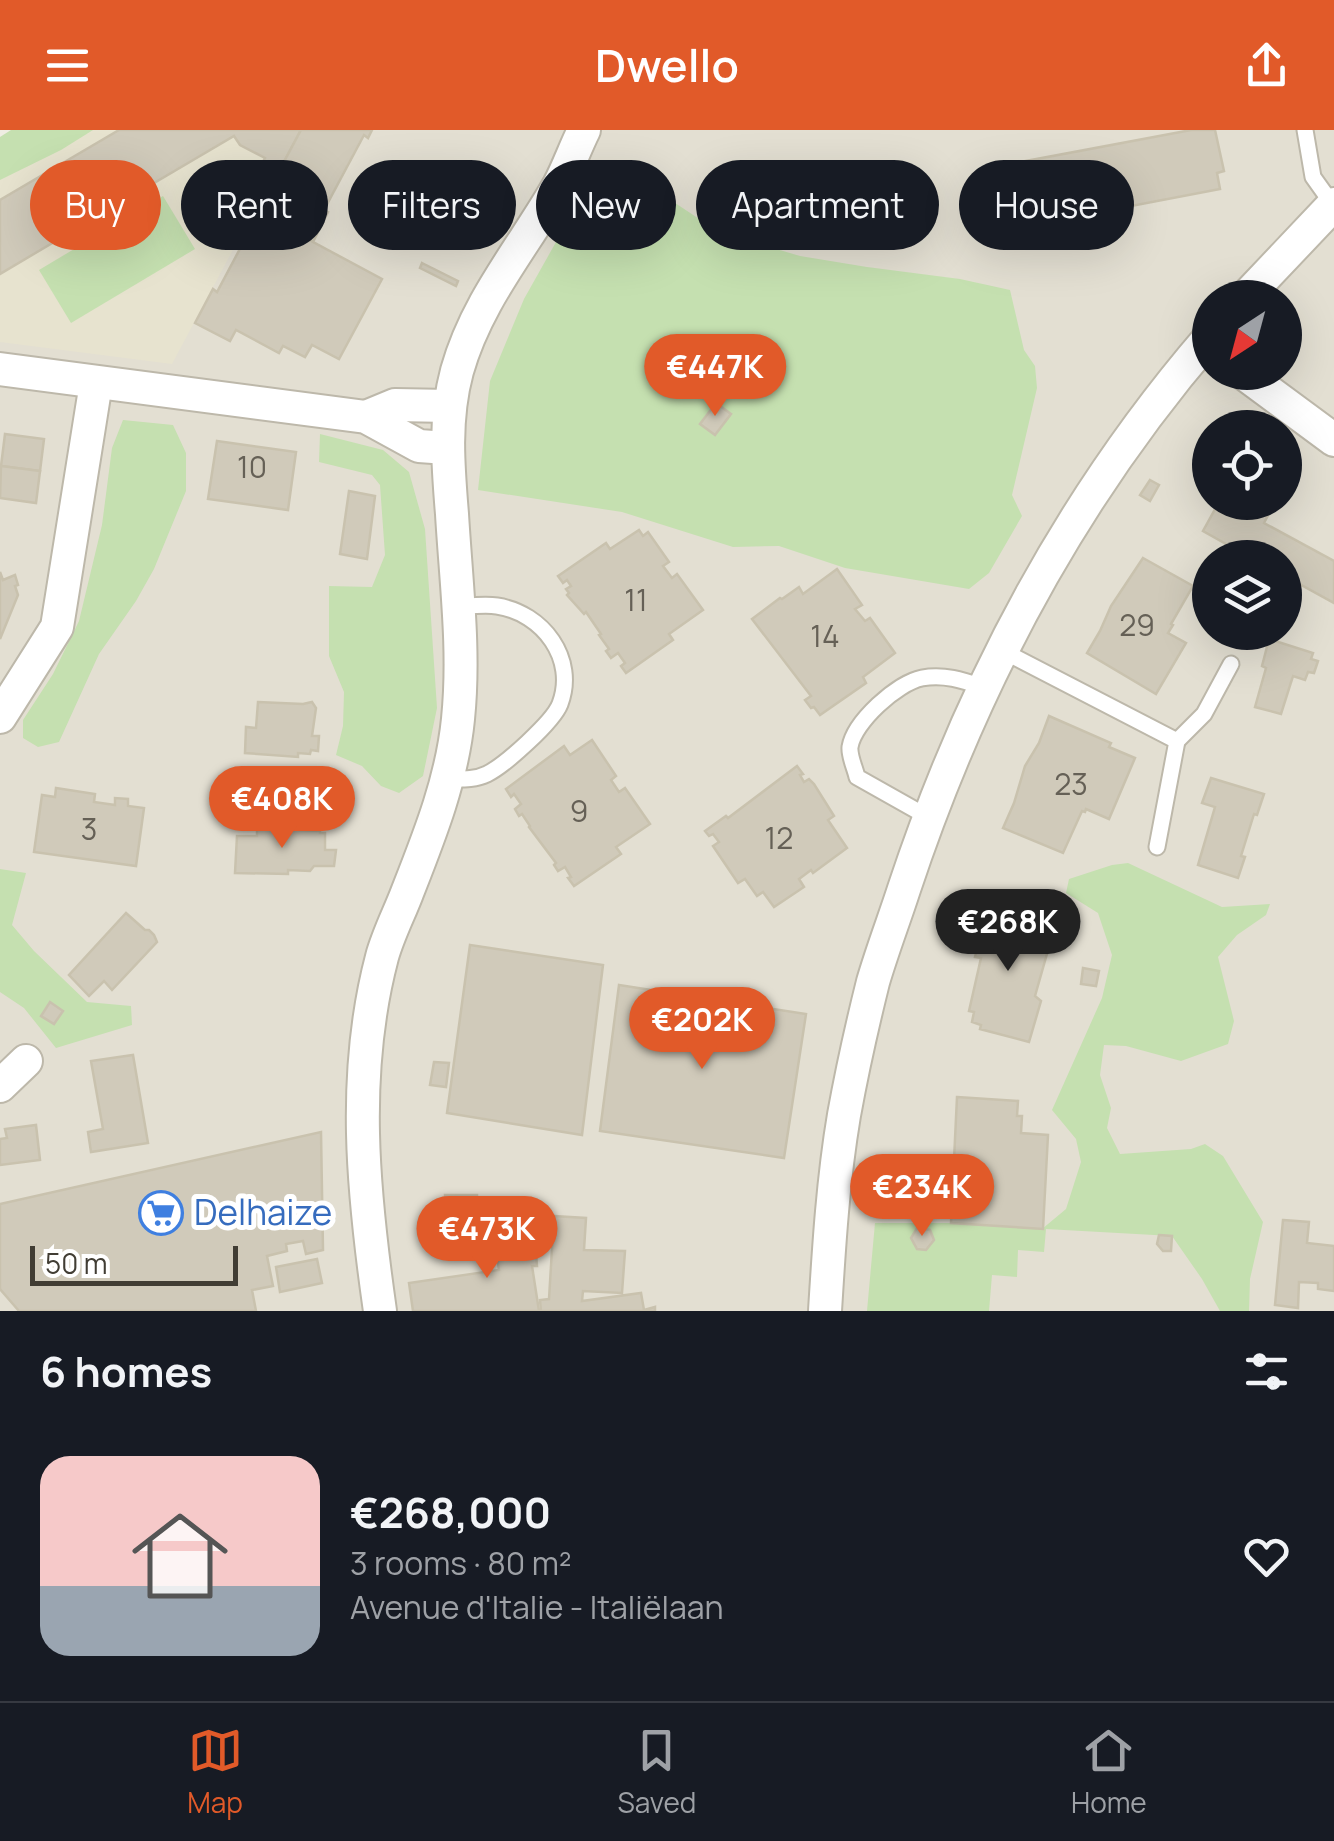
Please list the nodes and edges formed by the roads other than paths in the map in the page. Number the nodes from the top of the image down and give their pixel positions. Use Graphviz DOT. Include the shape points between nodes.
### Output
graph roads {
  1 [pos="584,130"];
  2 [pos="609,130"];
  3 [pos="1305,130"];
  4 [pos="571,160"];
  5 [pos="582,160"];
  6 [pos="1333,204"];
  7 [pos="536,221"];
  8 [pos="1262,280"];
  9 [pos="1192,362"];
  10 [pos="0,369"];
  11 [pos="96,383"];
  12 [pos="1266,390"];
  13 [pos="450,406"];
  14 [pos="366,418"];
  15 [pos="1334,440"];
  16 [pos="447,448"];
  17 [pos="458,606"];
  18 [pos="1001,650"];
  19 [pos="1231,664"];
  20 [pos="983,687"];
  21 [pos="0,717"];
  22 [pos="1177,742"];
  23 [pos="448,780"];
  24 [pos="928,816"];
  25 [pos="1157,847"];
  26 [pos="26,1061"];
  27 [pos="0,1086"];
  28 [pos="380,1311"];
  29 [pos="825,1311"];
  1 -- 4 [label="street"];
  2 -- 5 [label="street"];
  3 -- 6 [label="lane" via="1313,177"];
  6 -- 8 [label="street"];
  7 -- 13 [label="street" via="490,291"];
  9 -- 18 [label="street" via="1092,493"];
  10 -- 11 [label="street"];
  11 -- 14 [label="street"];
  11 -- 21 [label="street" via="57,627"];
  12 -- 15 [label="street"];
  13 -- 14 [label="street" via="395,405"];
  13 -- 16 [label="street"];
  14 -- 16 [label="street" via="419,446"];
  16 -- 17 [label="street"];
  17 -- 23 [label="street" via="458,720"];
  17 -- 23 [label="lane" via="496,605 536,622 563,659 564,684 560,706 504,764 476,778"];
  18 -- 20 [label="street"];
  18 -- 22 [label="lane"];
  19 -- 22 [label="lane" via="1204,714"];
  20 -- 24 [label="street"];
  20 -- 24 [label="lane" via="953,676 917,678 857,728 849,750 857,778"];
  22 -- 25 [label="lane"];
  23 -- 28 [label="street" via="383,956 363,1060 362,1155"];
  24 -- 29 [label="street" via="874,982 844,1116"];
  26 -- 27 [label="street"];
}
